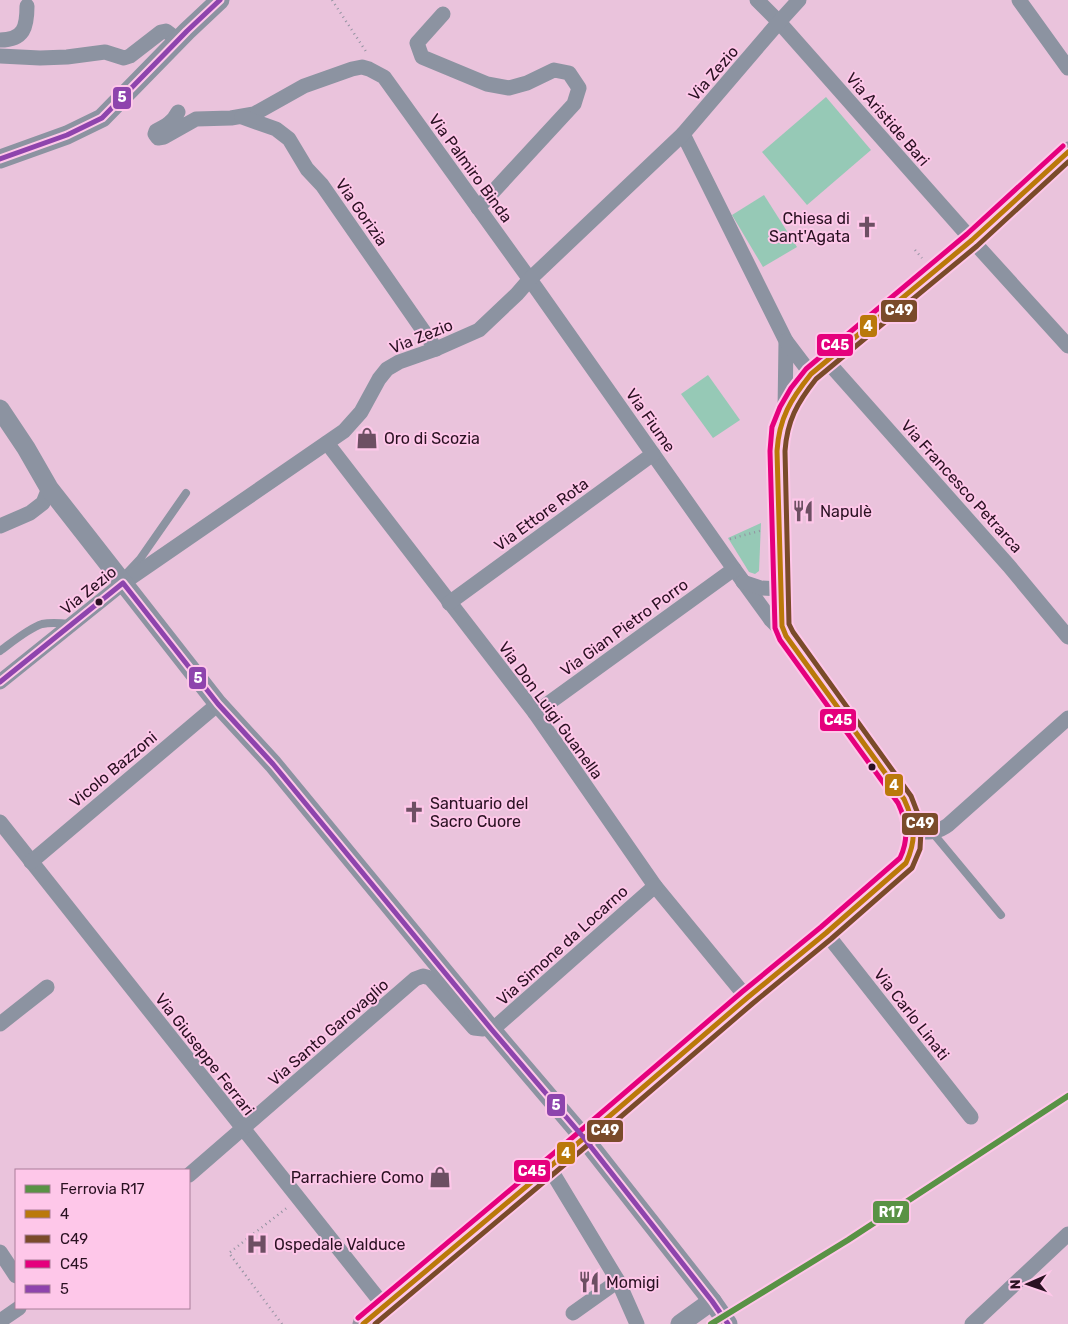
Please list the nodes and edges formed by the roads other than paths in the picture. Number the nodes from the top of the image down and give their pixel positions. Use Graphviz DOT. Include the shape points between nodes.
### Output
graph roads {
  1 [pos="220,0"];
  2 [pos="756,0"];
  3 [pos="799,0"];
  4 [pos="1019,0"];
  5 [pos="27,6"];
  6 [pos="443,14"];
  7 [pos="779,22"];
  8 [pos="0,40"];
  9 [pos="178,40"];
  10 [pos="0,56"];
  11 [pos="1068,68"];
  12 [pos="384,77"];
  13 [pos="178,112"];
  14 [pos="242,117"];
  15 [pos="683,134"];
  16 [pos="1068,152"];
  17 [pos="0,159"];
  18 [pos="478,208"];
  19 [pos="972,240"];
  20 [pos="530,279"];
  21 [pos="786,341"];
  22 [pos="1068,346"];
  23 [pos="436,349"];
  24 [pos="819,368"];
  25 [pos="0,409"];
  26 [pos="785,412"];
  27 [pos="327,443"];
  28 [pos="654,454"];
  29 [pos="49,488"];
  30 [pos="186,493"];
  31 [pos="0,526"];
  32 [pos="734,569"];
  33 [pos="121,581"];
  34 [pos="743,582"];
  35 [pos="781,590"];
  36 [pos="449,603"];
  37 [pos="72,624"];
  38 [pos="786,636"];
  39 [pos="1068,637"];
  40 [pos="0,651"];
  41 [pos="0,682"];
  42 [pos="218,704"];
  43 [pos="535,713"];
  44 [pos="1068,718"];
  45 [pos="0,822"];
  46 [pos="923,832"];
  47 [pos="31,862"];
  48 [pos="656,886"];
  49 [pos="1001,915"];
  50 [pos="826,933"];
  51 [pos="47,988"];
  52 [pos="747,998"];
  53 [pos="0,1024"];
  54 [pos="490,1028"];
  55 [pos="971,1117"];
  56 [pos="242,1129"];
  57 [pos="584,1138"];
  58 [pos="549,1167"];
  59 [pos="190,1174"];
  60 [pos="1068,1234"];
  61 [pos="0,1252"];
  62 [pos="15,1274"];
  63 [pos="618,1281"];
  64 [pos="712,1301"];
  65 [pos="384,1306"];
  66 [pos="18,1309"];
  67 [pos="573,1313"];
  68 [pos="0,1322"];
  69 [pos="363,1324"];
  70 [pos="637,1324"];
  71 [pos="680,1324"];
  72 [pos="728,1324"];
  73 [pos="972,1324"];
  1 -- 9 [label="street"];
  2 -- 7 [label="street, Via Aristide Bari"];
  3 -- 7 [label="street, Via Zezio"];
  4 -- 11 [label="street"];
  5 -- 8 [label="street" via="27,20 21,33 13,39"];
  6 -- 18 [label="street" via="417,43 422,57 488,84 509,88 554,70 569,73 579,88 574,104"];
  7 -- 15 [label="street, Via Zezio"];
  7 -- 19 [label="street, Via Aristide Bari"];
  9 -- 10 [label="street" via="166,31 160,32 124,58 105,52 67,57"];
  9 -- 17 [label="street" via="102,118 67,135"];
  12 -- 14 [label="street, Via Gorizia" via="369,69 352,69 304,86 254,114"];
  12 -- 18 [label="street, Via Palmiro Binda"];
  13 -- 14 [label="street, Via Gorizia" via="170,123 156,131 154,134 158,138 196,119"];
  14 -- 23 [label="street, Via Gorizia" via="276,129 289,139 306,169 322,185"];
  15 -- 20 [label="street, Via Zezio"];
  15 -- 21 [label="street, Via Francesco Petrarca"];
  16 -- 19 [label="main road"];
  18 -- 20 [label="street, Via Palmiro Binda"];
  19 -- 22 [label="street, Via Aristide Bari"];
  19 -- 24 [label="main road"];
  20 -- 23 [label="street, Via Zezio" via="479,330"];
  20 -- 28 [label="street, Via Fiume"];
  21 -- 24 [label="street, Via Francesco Petrarca"];
  21 -- 26 [label="street"];
  23 -- 27 [label="street, Via Zezio" via="387,369 357,418"];
  24 -- 26 [label="main road" via="801,386"];
  24 -- 39 [label="street, Via Francesco Petrarca" via="1010,566"];
  25 -- 29 [label="street"];
  26 -- 35 [label="main road" via="777,440"];
  27 -- 33 [label="street, Via Zezio"];
  27 -- 36 [label="street, Via Don Luigi Guanella"];
  28 -- 32 [label="street, Via Fiume"];
  28 -- 36 [label="street, Via Ettore Rota"];
  29 -- 31 [label="street" via="42,503 30,513"];
  29 -- 33 [label="street"];
  30 -- 33 [label="lane"];
  32 -- 34 [label="street, Via Fiume"];
  32 -- 43 [label="street, Via Gian Pietro Porro"];
  33 -- 37 [label="street, Via Zezio"];
  33 -- 42 [label="street"];
  34 -- 35 [label="street"];
  34 -- 38 [label="street, Via Fiume"];
  35 -- 38 [label="main road" via="782,626"];
  36 -- 43 [label="street, Via Don Luigi Guanella"];
  37 -- 40 [label="lane" via="40,625"];
  37 -- 41 [label="street, Via Zezio"];
  38 -- 46 [label="main road" via="904,799 913,820"];
  42 -- 47 [label="street, Vicolo Bazzoni"];
  42 -- 54 [label="street" via="272,764"];
  43 -- 48 [label="street, Via Don Luigi Guanella"];
  44 -- 46 [label="street" via="948,826"];
  45 -- 47 [label="street, Via Giuseppe Ferrari"];
  46 -- 49 [label="lane"];
  46 -- 50 [label="main road" via="906,863"];
  47 -- 56 [label="street, Via Giuseppe Ferrari"];
  48 -- 52 [label="street, Via Don Luigi Guanella"];
  48 -- 54 [label="street, Via Simone da Locarno"];
  50 -- 52 [label="main road"];
  50 -- 55 [label="street, Via Carlo Linati"];
  51 -- 53 [label="street"];
  52 -- 57 [label="main road"];
  54 -- 56 [label="street, Via Santo Garovaglio" via="474,1028 430,978 416,978"];
  54 -- 57 [label="street"];
  56 -- 59 [label="street, Via Santo Garovaglio"];
  56 -- 65 [label="street, Via Giuseppe Ferrari"];
  57 -- 58 [label="main road"];
  57 -- 64 [label="street"];
  58 -- 63 [label="street"];
  58 -- 65 [label="main road"];
  60 -- 73 [label="street"];
  61 -- 62 [label="street"];
  63 -- 67 [label="street"];
  63 -- 70 [label="street"];
  64 -- 71 [label="street"];
  64 -- 72 [label="street"];
  65 -- 69 [label="main road"];
  66 -- 68 [label="street"];
}
